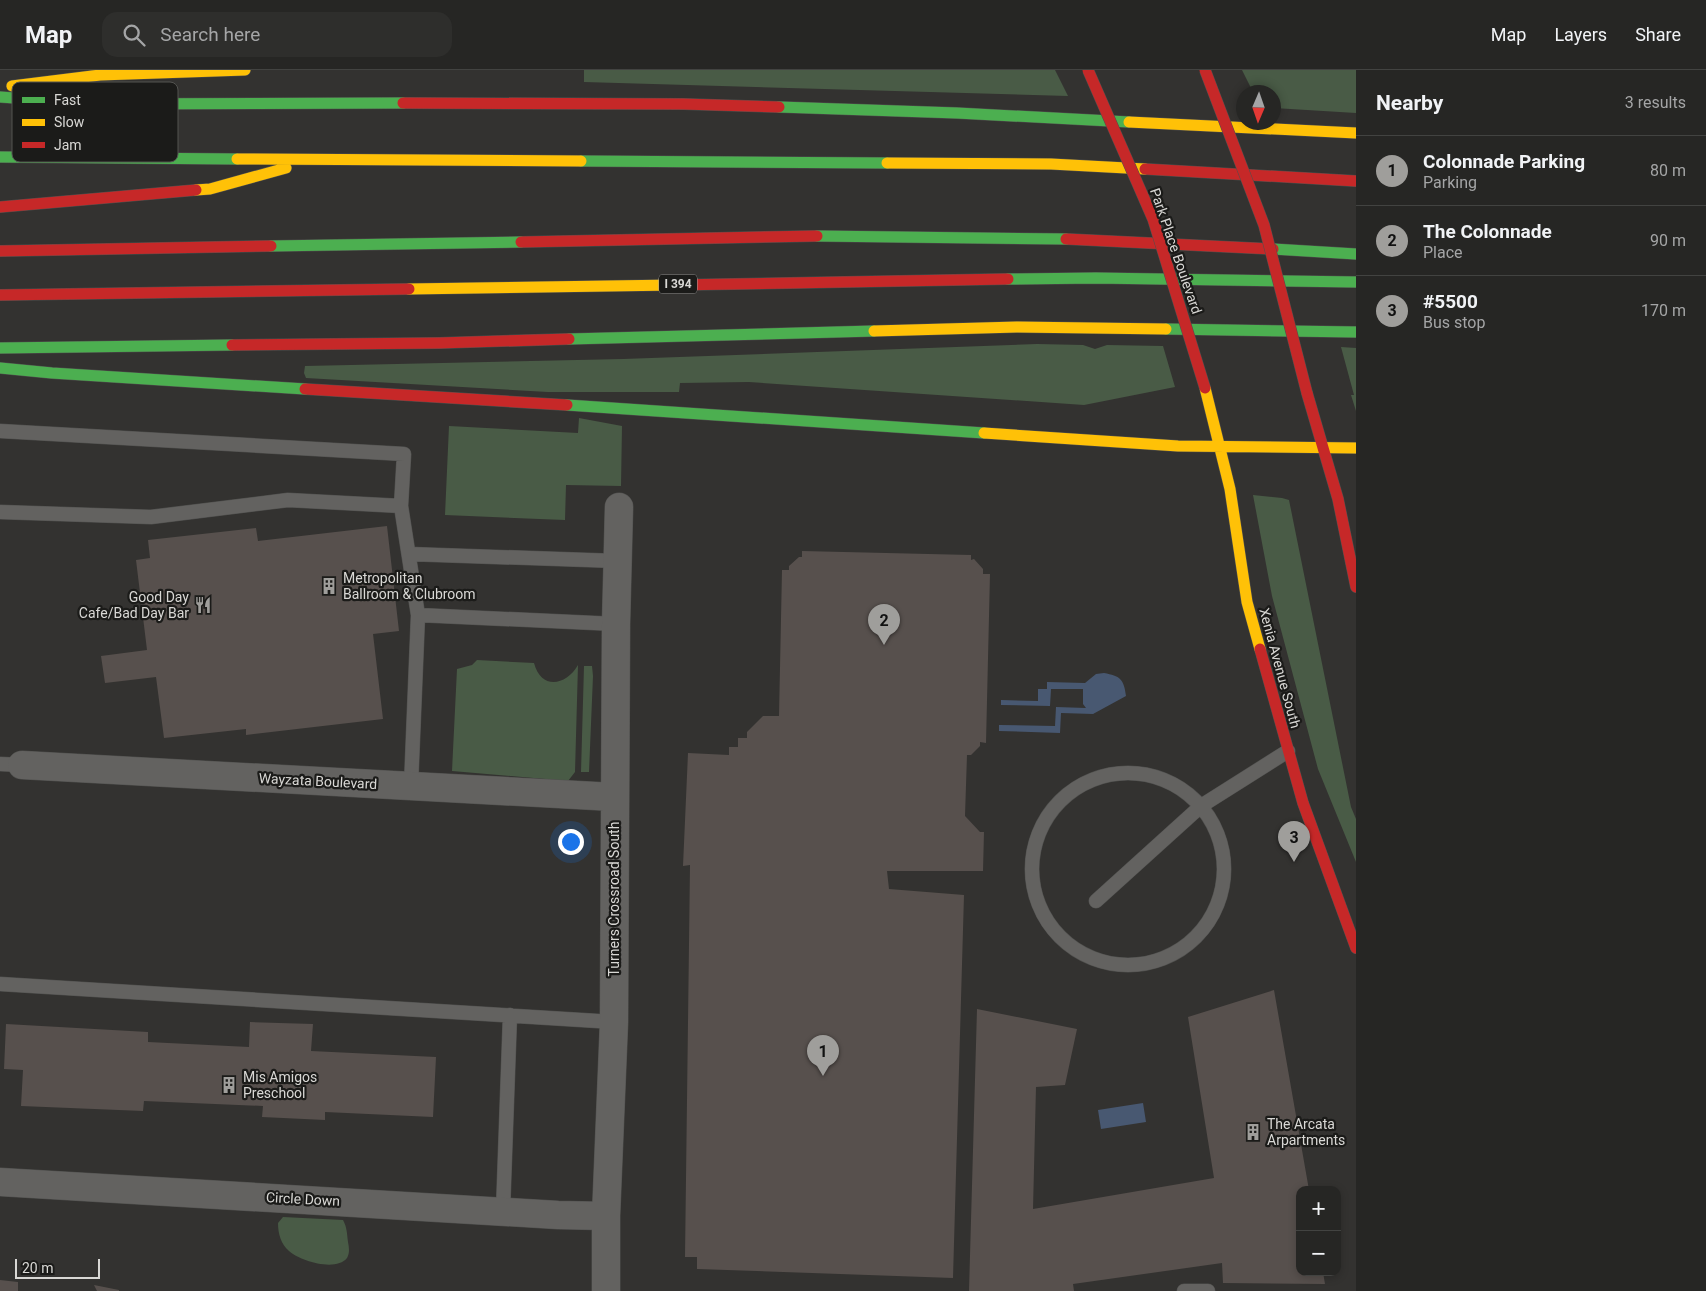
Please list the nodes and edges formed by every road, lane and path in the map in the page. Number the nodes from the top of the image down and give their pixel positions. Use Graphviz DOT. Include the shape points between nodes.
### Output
graph roads {
  1 [pos="244,70"];
  2 [pos="1088,70"];
  3 [pos="1205,70"];
  4 [pos="46,82"];
  5 [pos="178,103"];
  6 [pos="1356,133"];
  7 [pos="178,158"];
  8 [pos="316,159"];
  9 [pos="1356,181"];
  10 [pos="0,207"];
  11 [pos="0,250"];
  12 [pos="1356,254"];
  13 [pos="1356,282"];
  14 [pos="0,295"];
  15 [pos="1356,332"];
  16 [pos="0,348"];
  17 [pos="0,368"];
  18 [pos="1205,388"];
  19 [pos="0,431"];
  20 [pos="1220,446"];
  21 [pos="1324,447"];
  22 [pos="1356,448"];
  23 [pos="401,506"];
  24 [pos="619,507"];
  25 [pos="0,512"];
  26 [pos="409,554"];
  27 [pos="617,561"];
  28 [pos="1356,587"];
  29 [pos="418,615"];
  30 [pos="616,624"];
  31 [pos="1288,751"];
  32 [pos="11,765"];
  33 [pos="411,786"];
  34 [pos="614,797"];
  35 [pos="1202,806"];
  36 [pos="1096,901"];
  37 [pos="1356,948"];
  38 [pos="0,984"];
  39 [pos="510,1015"];
  40 [pos="614,1022"];
  41 [pos="0,1182"];
  42 [pos="503,1212"];
  43 [pos="606,1216"];
  44 [pos="606,1291"];
  45 [pos="1184,1291"];
  46 [pos="1208,1291"];
  1 -- 4 [label="main road" via="100,75"];
  2 -- 18 [label="main road, Park Place Boulevard, bridge" via="1153,219"];
  3 -- 21 [label="main road, bridge" via="1264,225"];
  5 -- 6 [label="main road" via="683,104 957,112"];
  7 -- 8 [label="main road"];
  8 -- 9 [label="main road" via="1051,164"];
  8 -- 10 [label="main road" via="210,189"];
  11 -- 12 [label="main road" via="839,236 1103,240"];
  13 -- 14 [label="main road, I 394" via="1076,278"];
  15 -- 16 [label="main road" via="1017,327 439,343"];
  17 -- 20 [label="main road" via="1148,444"];
  18 -- 20 [label="main road, Xenia Avenue South"];
  19 -- 23 [label="lane" via="404,454"];
  20 -- 21 [label="main road"];
  20 -- 31 [label="main road, Xenia Avenue South" via="1230,489 1247,602"];
  21 -- 22 [label="main road"];
  21 -- 28 [label="main road"];
  23 -- 25 [label="lane" via="288,500 151,517"];
  23 -- 26 [label="lane"];
  24 -- 27 [label="street, Turners Crossroad South"];
  26 -- 27 [label="lane"];
  26 -- 29 [label="lane"];
  27 -- 30 [label="street, Turners Crossroad South"];
  29 -- 30 [label="lane"];
  29 -- 33 [label="lane"];
  30 -- 34 [label="street, Turners Crossroad South"];
  31 -- 35 [label="lane"];
  31 -- 37 [label="main road, Xenia Avenue South" via="1303,803"];
  32 -- 33 [label="street, Wayzata Boulevard"];
  33 -- 34 [label="street, Wayzata Boulevard"];
  34 -- 40 [label="street, Turners Crossroad South"];
  35 -- 35 [label="lane" via="1181,788 1156,776 1128,772 1100,776 1071,790 1053,808 1038,834 1032,865 1033,888 1042,912 1055,931 1075,949 1103,962 1127,965 1172,955 1189,944 1206,926 1224,883 1225,860 1218,834"];
  35 -- 36 [label="lane"];
  38 -- 39 [label="lane"];
  39 -- 40 [label="lane"];
  39 -- 42 [label="lane"];
  40 -- 43 [label="street, Turners Crossroad South"];
  41 -- 42 [label="street, Circle Down"];
  42 -- 43 [label="street, Circle Down"];
  43 -- 44 [label="street, Turners Crossroad South"];
  45 -- 46 [label="lane"];
}
